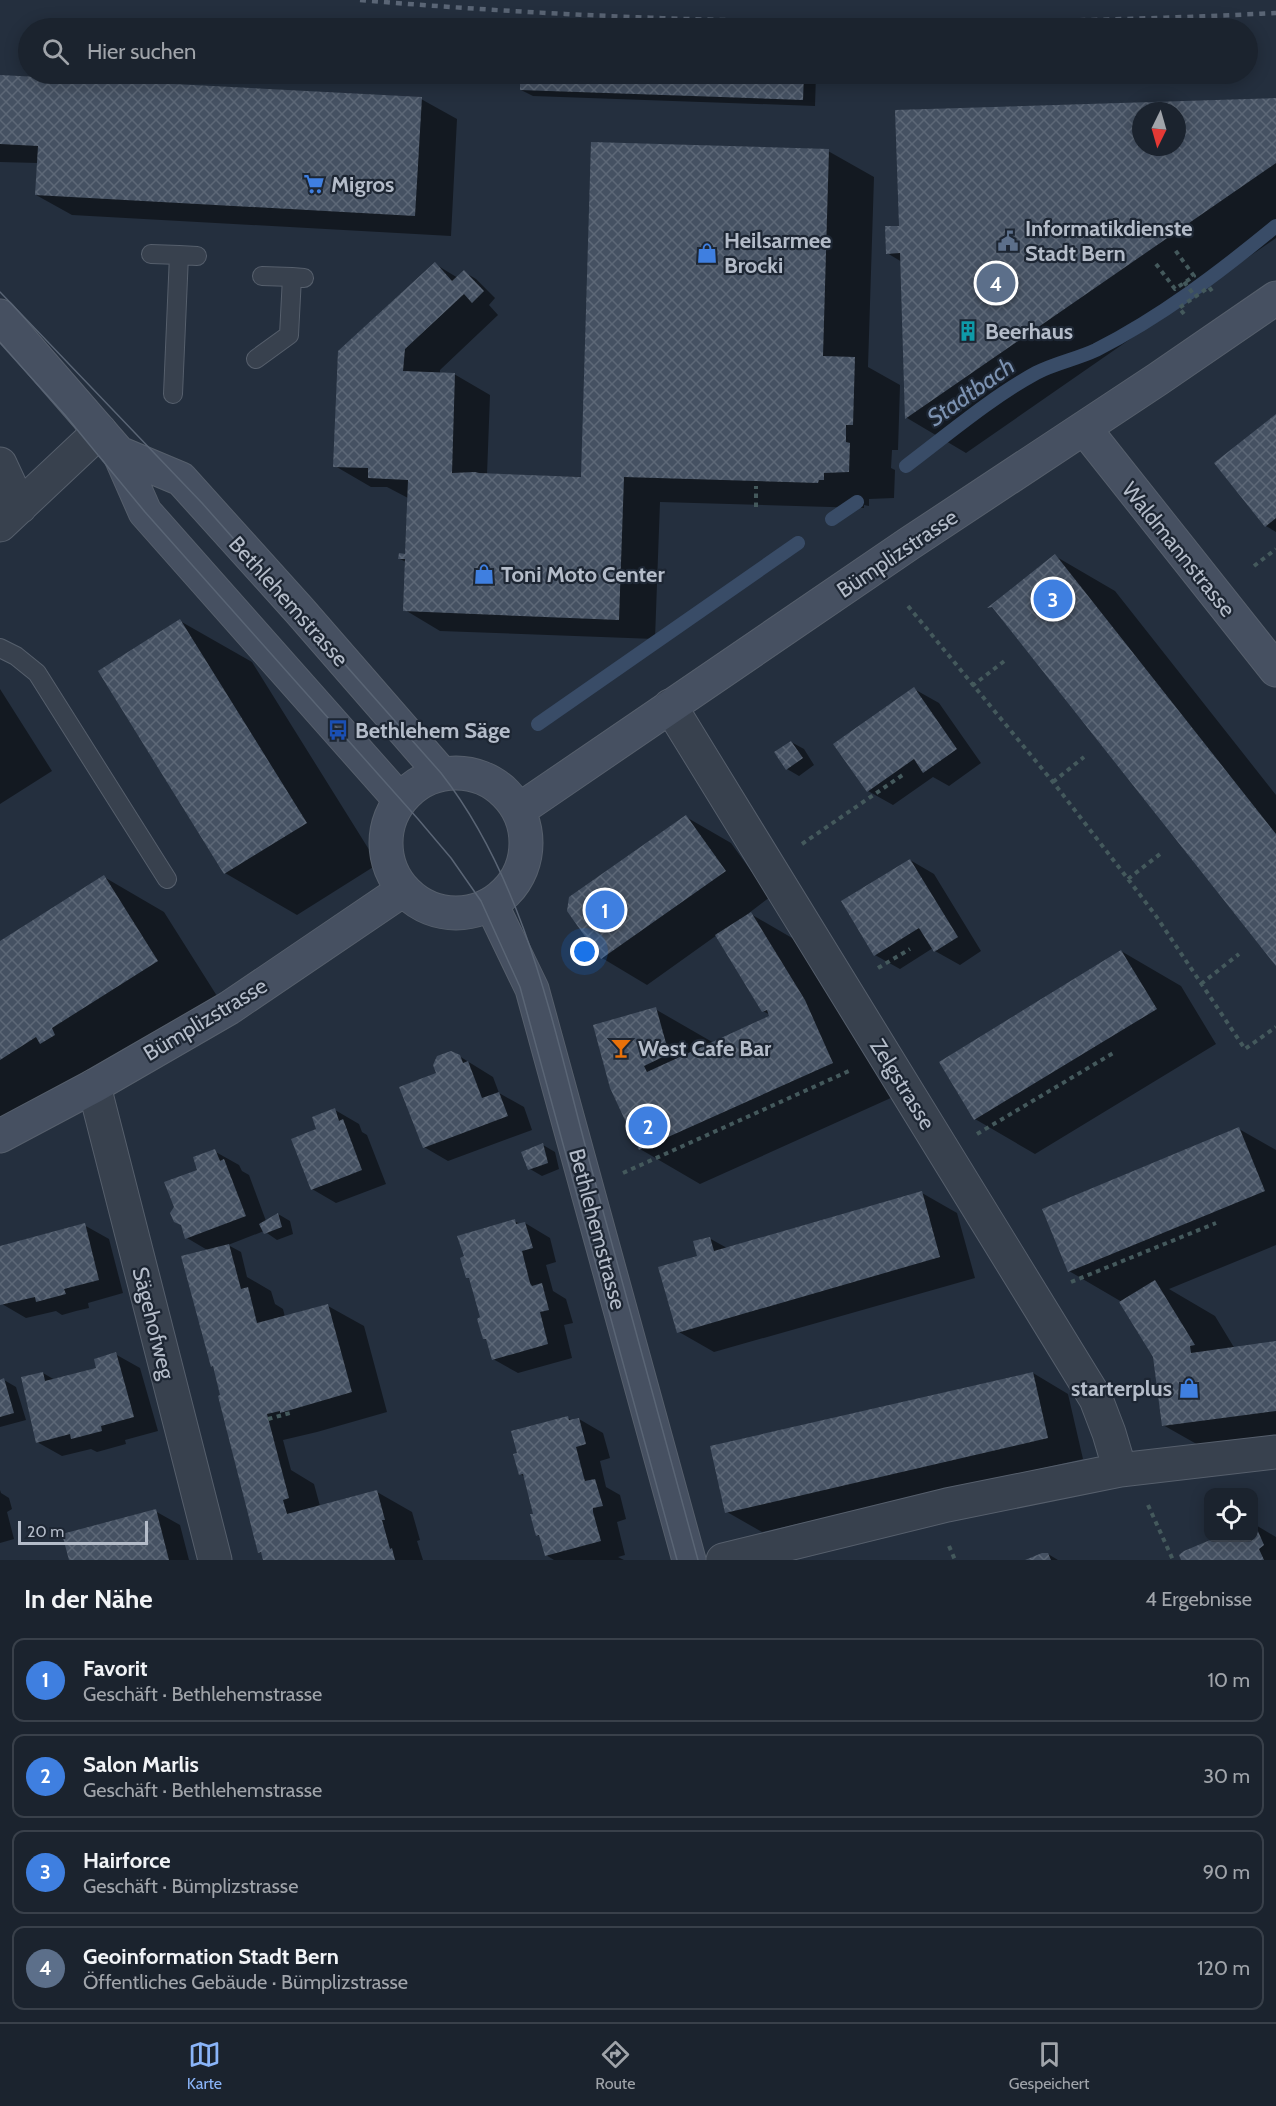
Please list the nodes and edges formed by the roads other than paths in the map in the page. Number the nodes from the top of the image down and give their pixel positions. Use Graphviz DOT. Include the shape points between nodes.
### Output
graph roads {
  1 [pos="151,254"];
  2 [pos="262,276"];
  3 [pos="1276,298"];
  4 [pos="0,316"];
  5 [pos="256,359"];
  6 [pos="173,394"];
  7 [pos="1084,428"];
  8 [pos="110,442"];
  9 [pos="0,464"];
  10 [pos="10,516"];
  11 [pos="0,648"];
  12 [pos="1276,670"];
  13 [pos="670,706"];
  14 [pos="441,773"];
  15 [pos="400,800"];
  16 [pos="519,810"];
  17 [pos="167,879"];
  18 [pos="403,890"];
  19 [pos="491,904"];
  20 [pos="94,1086"];
  21 [pos="0,1136"];
  22 [pos="1276,1452"];
  23 [pos="1120,1470"];
  24 [pos="215,1560"];
  25 [pos="688,1560"];
  26 [pos="723,1560"];
  1 -- 6 [label="lane" via="188,256"];
  2 -- 5 [label="lane" via="298,277 289,335"];
  3 -- 7 [label="street, Bümplizstrasse"];
  4 -- 8 [label="street, Bethlehemstrasse"];
  7 -- 12 [label="street, Waldmannstrasse"];
  7 -- 13 [label="street, Bümplizstrasse"];
  8 -- 10 [label="street"];
  8 -- 14 [label="street, Bethlehemstrasse" via="181,479"];
  8 -- 15 [label="street, Bethlehemstrasse" via="145,512"];
  9 -- 10 [label="street"];
  11 -- 17 [label="lane" via="37,672"];
  13 -- 16 [label="street, Bümplizstrasse"];
  13 -- 23 [label="street, Zelgstrasse" via="1096,1399"];
  14 -- 15 [label="street" via="423,780"];
  14 -- 16 [label="street" via="458,772 493,783"];
  15 -- 18 [label="street" via="385,838 392,874"];
  16 -- 19 [label="street" via="525,827 524,863 507,891"];
  18 -- 19 [label="street" via="418,903 445,912 473,911"];
  18 -- 20 [label="street, Bümplizstrasse" via="230,1008"];
  19 -- 25 [label="street, Bethlehemstrasse" via="532,989"];
  20 -- 21 [label="street, Bümplizstrasse"];
  20 -- 24 [label="street, Sägehofweg"];
  22 -- 23 [label="street"];
  23 -- 26 [label="street" via="946,1505"];
}
